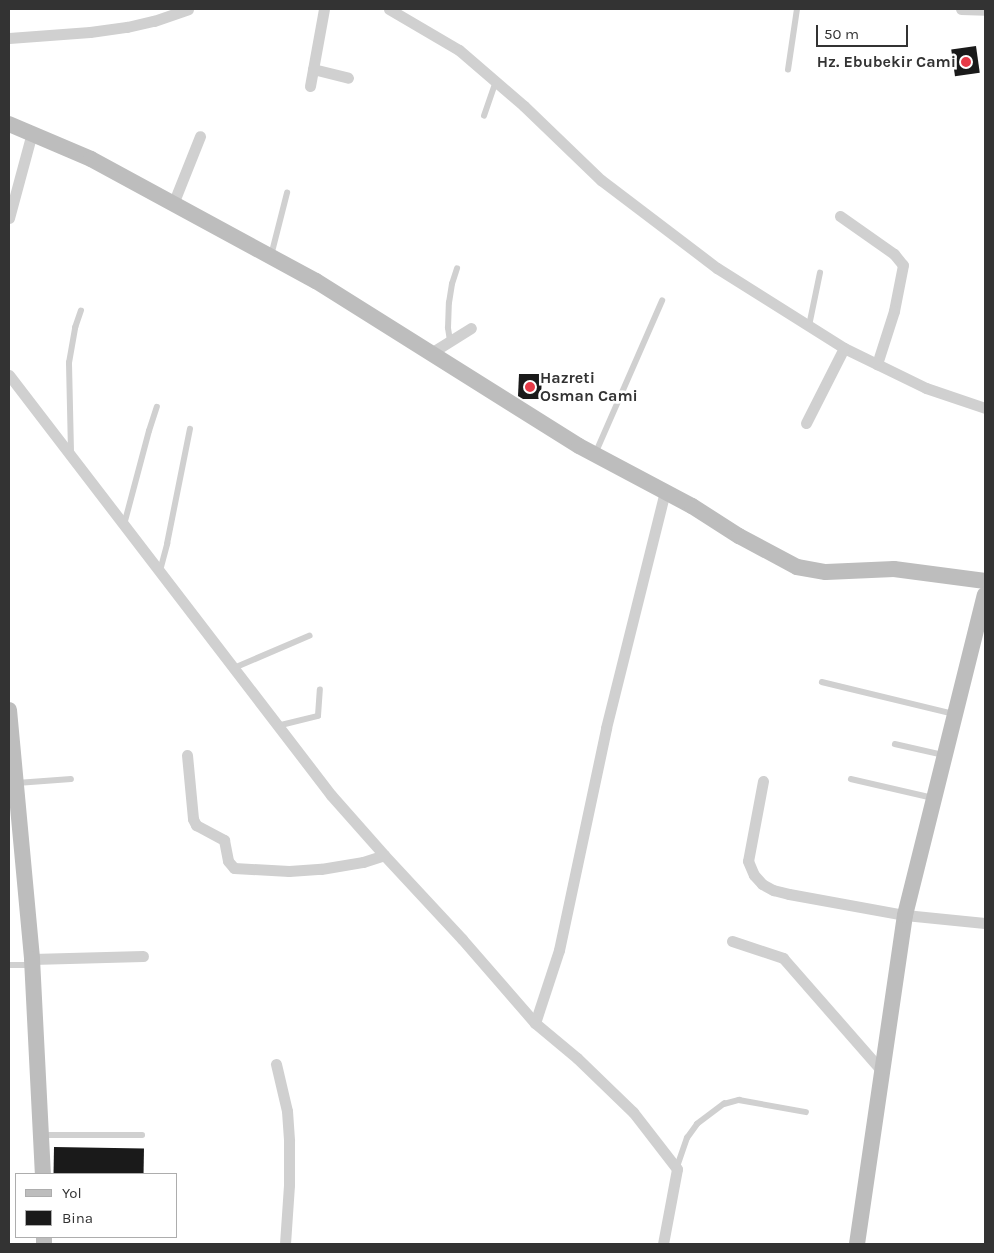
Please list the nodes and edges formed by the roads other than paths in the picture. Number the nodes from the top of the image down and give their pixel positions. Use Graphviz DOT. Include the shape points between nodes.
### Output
graph roads {
  1 [pos="188,9"];
  2 [pos="324,9"];
  3 [pos="389,9"];
  4 [pos="797,9"];
  5 [pos="961,9"];
  6 [pos="985,10"];
  7 [pos="9,38"];
  8 [pos="314,69"];
  9 [pos="788,70"];
  10 [pos="348,78"];
  11 [pos="496,81"];
  12 [pos="310,86"];
  13 [pos="484,116"];
  14 [pos="9,124"];
  15 [pos="32,133"];
  16 [pos="200,136"];
  17 [pos="287,192"];
  18 [pos="173,204"];
  19 [pos="840,216"];
  20 [pos="9,218"];
  21 [pos="271,257"];
  22 [pos="458,269"];
  23 [pos="820,273"];
  24 [pos="662,301"];
  25 [pos="81,311"];
  26 [pos="809,326"];
  27 [pos="471,328"];
  28 [pos="450,341"];
  29 [pos="844,348"];
  30 [pos="430,353"];
  31 [pos="877,364"];
  32 [pos="9,374"];
  33 [pos="157,408"];
  34 [pos="985,408"];
  35 [pos="806,423"];
  36 [pos="190,429"];
  37 [pos="71,455"];
  38 [pos="596,455"];
  39 [pos="664,491"];
  40 [pos="124,525"];
  41 [pos="160,571"];
  42 [pos="985,581"];
  43 [pos="985,595"];
  44 [pos="309,636"];
  45 [pos="234,668"];
  46 [pos="822,682"];
  47 [pos="320,690"];
  48 [pos="9,710"];
  49 [pos="956,714"];
  50 [pos="277,726"];
  51 [pos="895,744"];
  52 [pos="187,755"];
  53 [pos="946,756"];
  54 [pos="71,779"];
  55 [pos="851,779"];
  56 [pos="764,781"];
  57 [pos="15,784"];
  58 [pos="935,798"];
  59 [pos="384,855"];
  60 [pos="905,915"];
  61 [pos="985,923"];
  62 [pos="732,941"];
  63 [pos="142,956"];
  64 [pos="32,962"];
  65 [pos="9,965"];
  66 [pos="535,1023"];
  67 [pos="276,1064"];
  68 [pos="882,1071"];
  69 [pos="806,1112"];
  70 [pos="43,1135"];
  71 [pos="142,1135"];
  72 [pos="676,1169"];
  73 [pos="43,1173"];
  74 [pos="285,1244"];
  75 [pos="663,1244"];
  76 [pos="857,1244"];
  1 -- 7 [label="street" via="154,20 90,32"];
  2 -- 8 [label="street"];
  3 -- 11 [label="street" via="459,50"];
  4 -- 9 [label="lane"];
  5 -- 6 [label="street"];
  8 -- 10 [label="street"];
  8 -- 12 [label="street"];
  11 -- 13 [label="lane"];
  11 -- 26 [label="street" via="633,206 717,268"];
  14 -- 15 [label="street"];
  15 -- 18 [label="street" via="91,159"];
  15 -- 20 [label="street"];
  16 -- 18 [label="street"];
  17 -- 21 [label="lane"];
  18 -- 21 [label="street"];
  19 -- 31 [label="street" via="894,254 903,265 894,311"];
  21 -- 30 [label="street" via="344,297"];
  22 -- 28 [label="lane" via="449,303"];
  23 -- 26 [label="lane"];
  24 -- 38 [label="lane"];
  25 -- 37 [label="lane" via="70,363"];
  26 -- 29 [label="street"];
  27 -- 28 [label="street"];
  28 -- 30 [label="street"];
  29 -- 31 [label="street"];
  29 -- 35 [label="street"];
  30 -- 38 [label="street"];
  31 -- 34 [label="street" via="926,388"];
  32 -- 37 [label="street"];
  33 -- 40 [label="lane"];
  36 -- 41 [label="lane"];
  37 -- 40 [label="street"];
  38 -- 39 [label="street"];
  39 -- 42 [label="street" via="797,567 826,572 894,569"];
  39 -- 66 [label="street" via="606,728 559,950"];
  40 -- 41 [label="street"];
  41 -- 45 [label="street"];
  43 -- 49 [label="street"];
  44 -- 45 [label="lane"];
  45 -- 50 [label="street"];
  46 -- 49 [label="lane"];
  47 -- 50 [label="lane" via="318,716"];
  48 -- 57 [label="street"];
  49 -- 53 [label="street"];
  50 -- 59 [label="street"];
  51 -- 53 [label="lane"];
  52 -- 59 [label="street" via="193,819 196,825 224,840 228,861 234,868 289,871 363,862"];
  53 -- 58 [label="street"];
  54 -- 57 [label="lane"];
  55 -- 58 [label="lane"];
  56 -- 60 [label="street" via="748,860 762,884 789,894"];
  57 -- 64 [label="street"];
  58 -- 60 [label="street"];
  59 -- 66 [label="street"];
  60 -- 61 [label="street"];
  60 -- 68 [label="street"];
  62 -- 68 [label="street" via="783,958"];
  63 -- 64 [label="street"];
  64 -- 65 [label="lane"];
  64 -- 70 [label="street"];
  66 -- 72 [label="street" via="633,1112"];
  67 -- 74 [label="street" via="289,1141"];
  68 -- 76 [label="street"];
  69 -- 72 [label="lane" via="739,1100 724,1104 697,1124 687,1138"];
  70 -- 71 [label="lane"];
  70 -- 73 [label="street"];
  72 -- 75 [label="street"];
}
